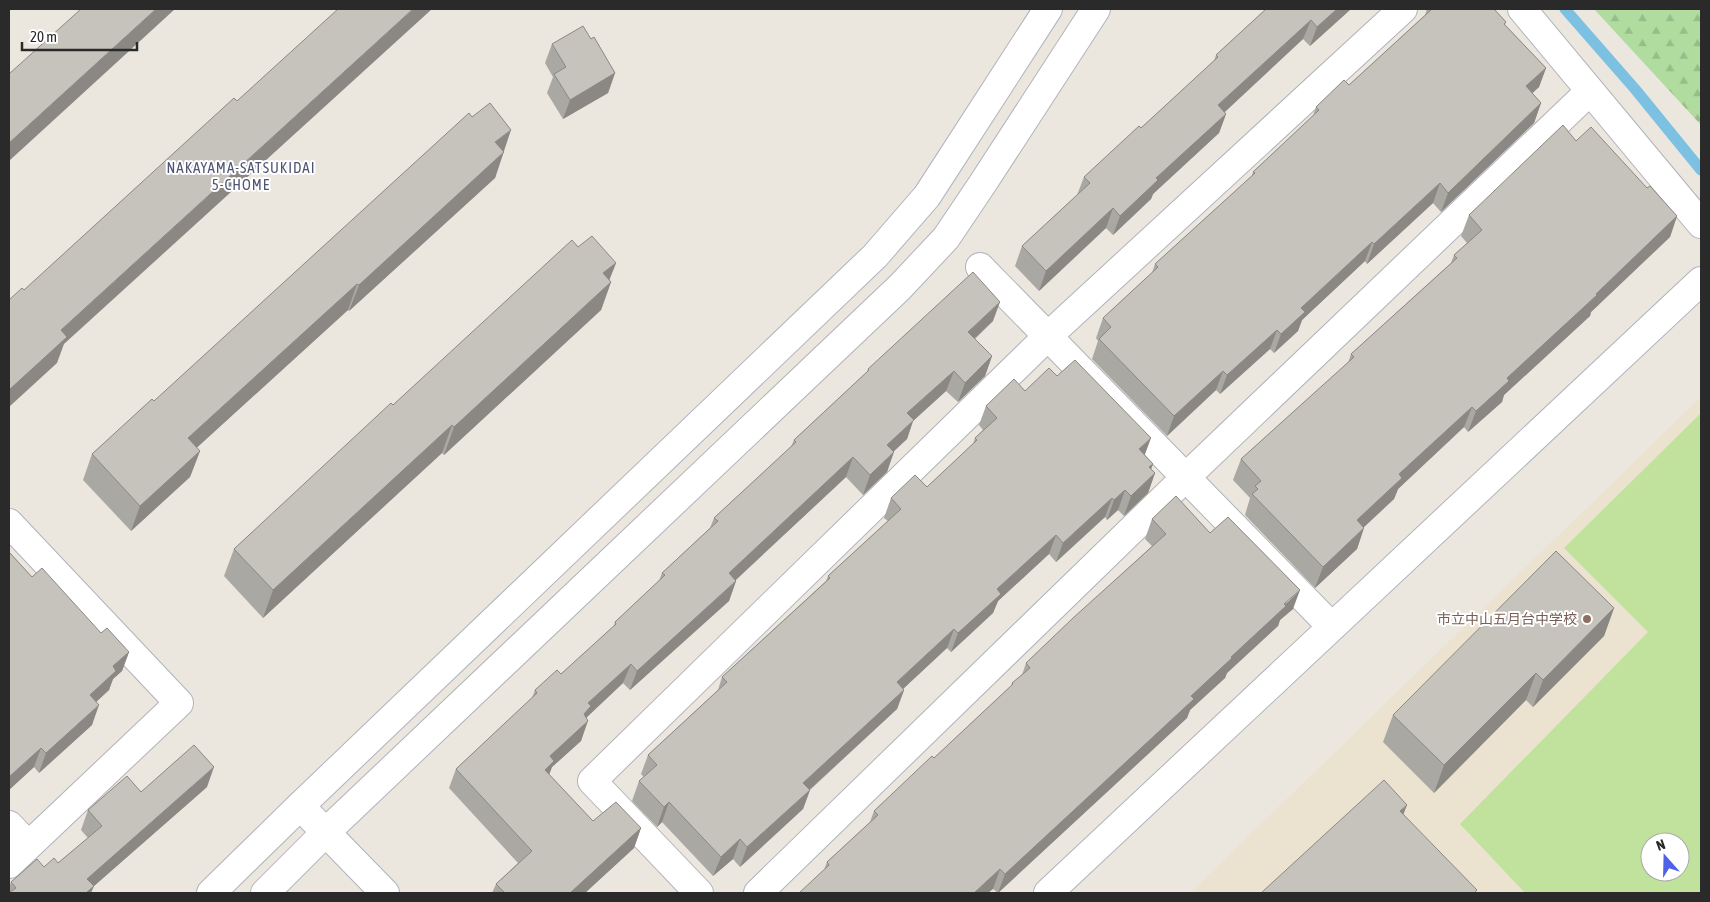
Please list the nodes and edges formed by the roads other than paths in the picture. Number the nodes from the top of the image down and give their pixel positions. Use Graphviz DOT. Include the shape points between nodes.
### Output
graph roads {
  1 [pos="1048,9"];
  2 [pos="1096,9"];
  3 [pos="1402,9"];
  4 [pos="1522,9"];
  5 [pos="1590,91"];
  6 [pos="1701,224"];
  7 [pos="980,267"];
  8 [pos="1701,281"];
  9 [pos="1048,336"];
  10 [pos="1186,477"];
  11 [pos="9,523"];
  12 [pos="1332,627"];
  13 [pos="300,806"];
  14 [pos="9,825"];
  15 [pos="326,832"];
  16 [pos="28,845"];
  17 [pos="9,864"];
  18 [pos="211,893"];
  19 [pos="265,893"];
  20 [pos="386,893"];
  21 [pos="699,893"];
  22 [pos="758,893"];
  23 [pos="1048,893"];
  1 -- 13 [label="street" via="927,196 875,256"];
  2 -- 15 [label="street" via="946,238 893,294"];
  3 -- 9 [label="street"];
  4 -- 5 [label="street"];
  5 -- 6 [label="street"];
  5 -- 10 [label="street"];
  7 -- 9 [label="street"];
  8 -- 12 [label="street"];
  9 -- 10 [label="street"];
  9 -- 21 [label="street" via="592,781"];
  10 -- 12 [label="street"];
  10 -- 22 [label="street"];
  11 -- 16 [label="street" via="179,703"];
  12 -- 23 [label="street"];
  13 -- 15 [label="street"];
  13 -- 18 [label="street"];
  14 -- 16 [label="street"];
  15 -- 19 [label="street"];
  15 -- 20 [label="street"];
  16 -- 17 [label="street"];
}
